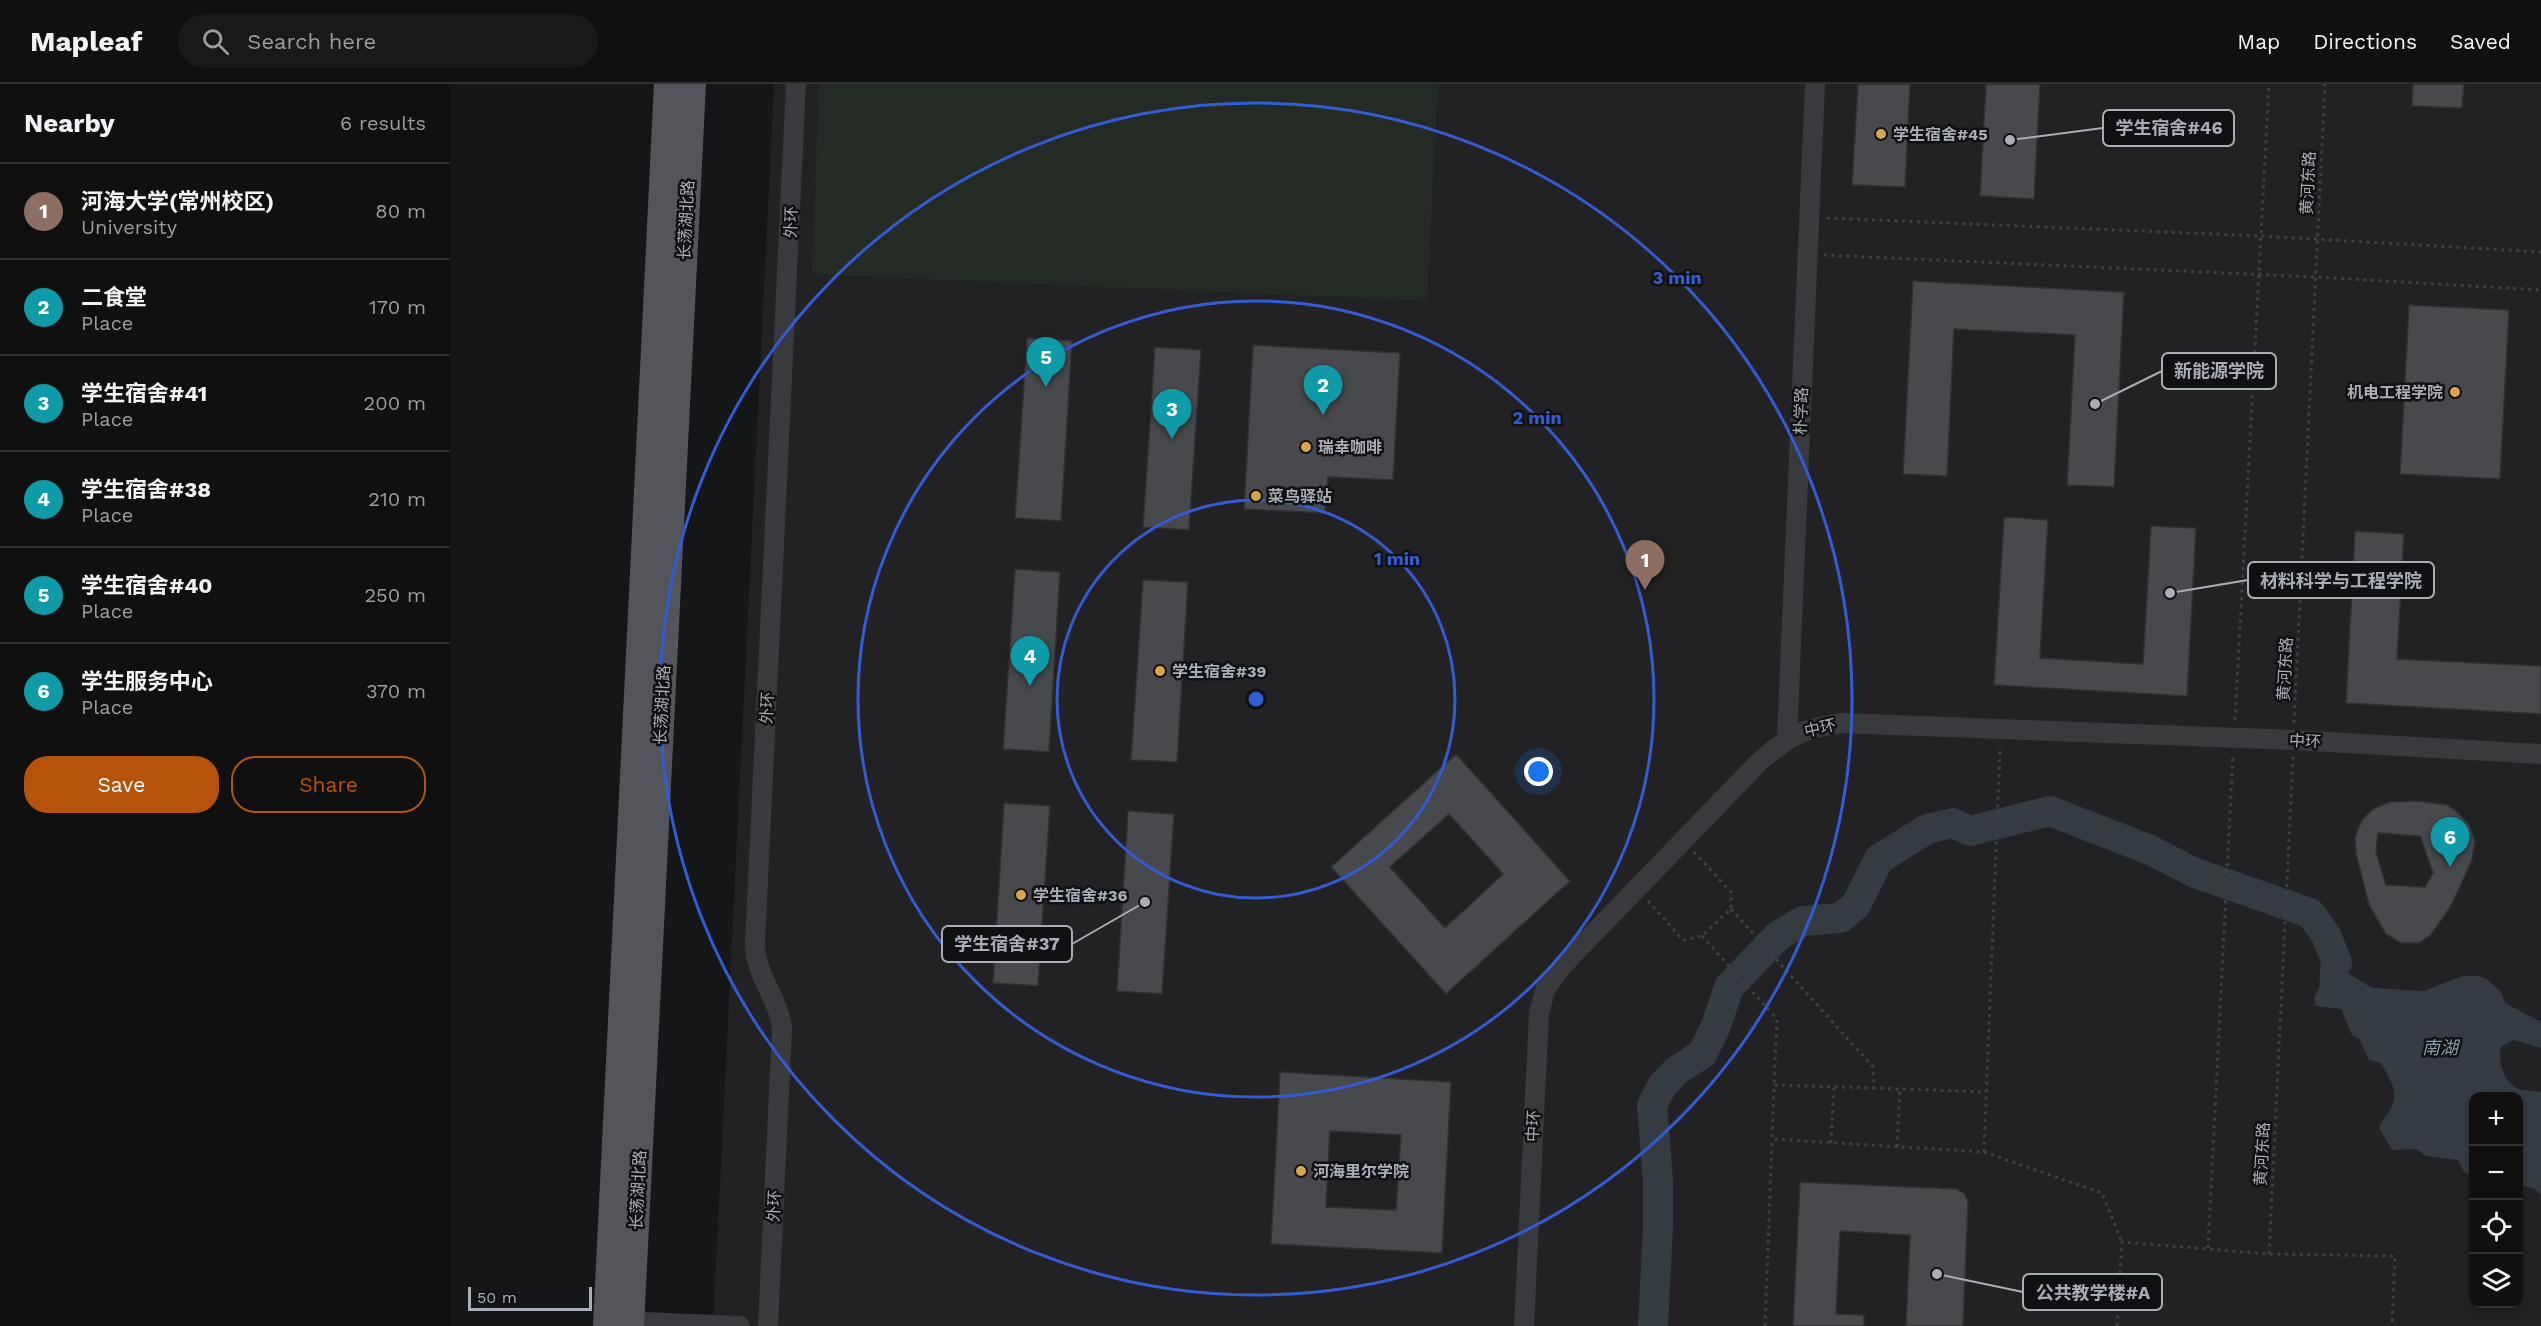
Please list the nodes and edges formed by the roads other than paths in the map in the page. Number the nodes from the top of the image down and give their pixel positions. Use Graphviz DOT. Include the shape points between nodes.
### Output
graph roads {
  1 [pos="667,84"];
  2 [pos="693,84"];
  3 [pos="796,84"];
  4 [pos="1815,84"];
  5 [pos="1787,738"];
  6 [pos="2541,754"];
  7 [pos="619,1324"];
  8 [pos="740,1326"];
  9 [pos="768,1326"];
  10 [pos="1524,1326"];
  1 -- 7 [label="main road, 长荡湖北路"];
  2 -- 7 [label="main road, 长荡湖北路"];
  3 -- 9 [label="lane, 外环" via="755,943 758,969 780,1014 782,1028"];
  4 -- 5 [label="lane, 朴学路"];
  5 -- 6 [label="lane, 中环" via="1810,728 1841,723 2293,740"];
  5 -- 10 [label="lane, 中环" via="1760,761 1562,966 1546,988 1539,1013"];
  7 -- 8 [label="lane"];
}
